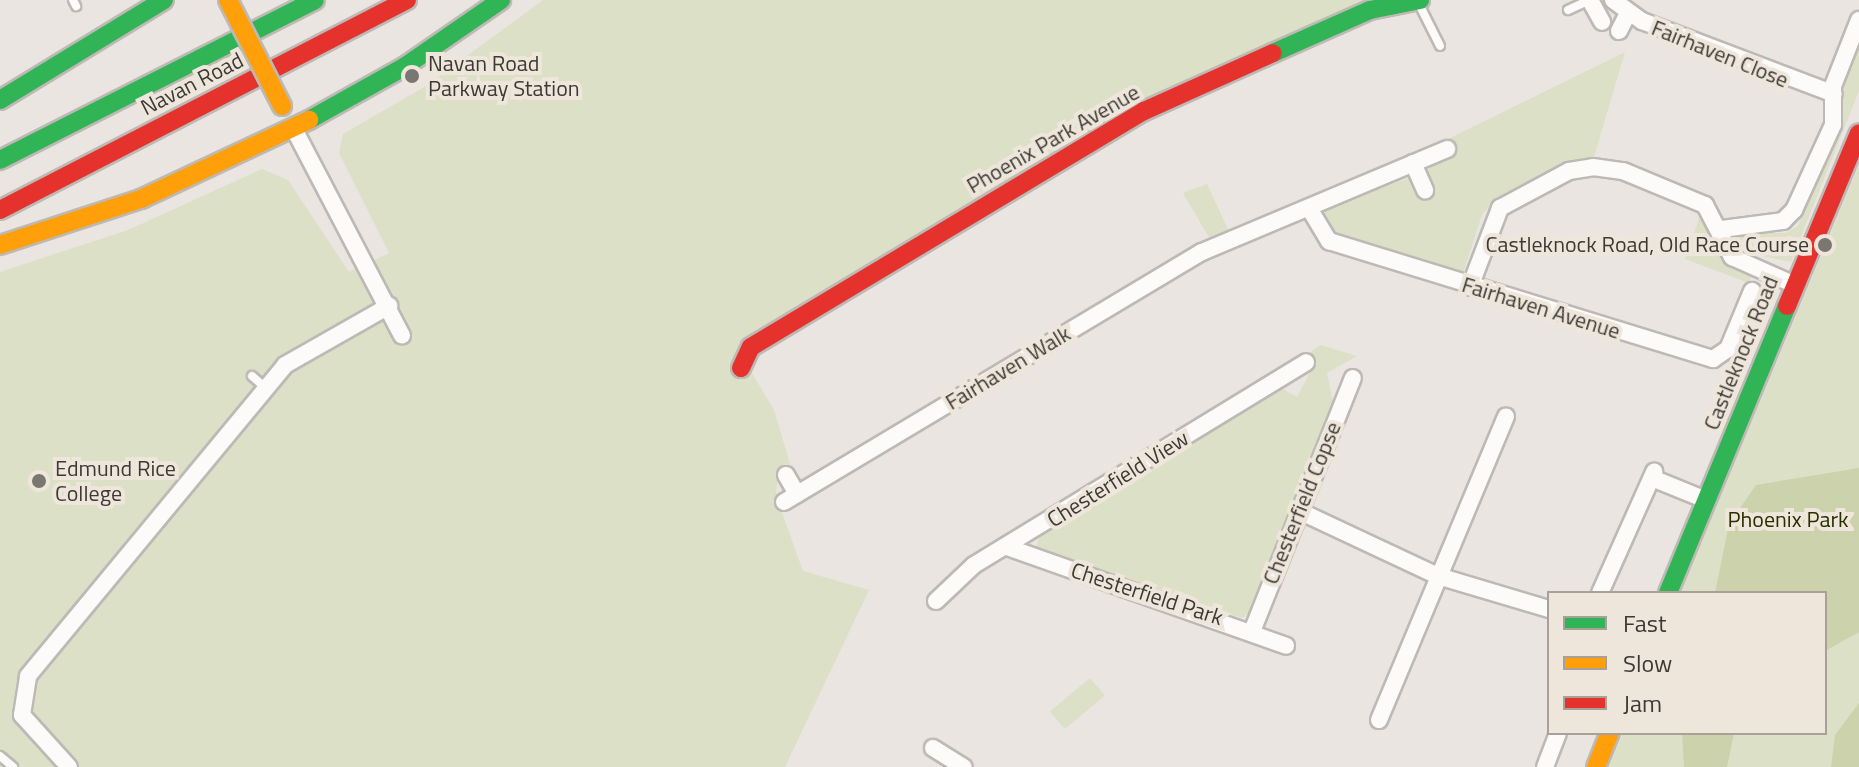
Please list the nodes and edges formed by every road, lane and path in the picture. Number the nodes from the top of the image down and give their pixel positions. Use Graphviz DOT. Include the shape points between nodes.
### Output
graph roads {
  1 [pos="164,0"];
  2 [pos="228,0"];
  3 [pos="315,0"];
  4 [pos="407,0"];
  5 [pos="501,0"];
  6 [pos="1590,0"];
  7 [pos="1613,0"];
  8 [pos="1419,1"];
  9 [pos="1568,10"];
  10 [pos="1628,13"];
  11 [pos="1859,20"];
  12 [pos="1602,22"];
  13 [pos="1619,31"];
  14 [pos="1440,46"];
  15 [pos="1834,94"];
  16 [pos="0,100"];
  17 [pos="294,129"];
  18 [pos="1859,133"];
  19 [pos="1447,149"];
  20 [pos="0,160"];
  21 [pos="1413,163"];
  22 [pos="1425,190"];
  23 [pos="1309,208"];
  24 [pos="0,210"];
  25 [pos="1722,229"];
  26 [pos="0,245"];
  27 [pos="1795,285"];
  28 [pos="1470,287"];
  29 [pos="1752,291"];
  30 [pos="389,306"];
  31 [pos="402,336"];
  32 [pos="1306,362"];
  33 [pos="741,368"];
  34 [pos="252,376"];
  35 [pos="1353,378"];
  36 [pos="266,388"];
  37 [pos="1506,416"];
  38 [pos="786,475"];
  39 [pos="1706,500"];
  40 [pos="1299,511"];
  41 [pos="1007,547"];
  42 [pos="1438,576"];
  43 [pos="1601,591"];
  44 [pos="1669,591"];
  45 [pos="936,601"];
  46 [pos="1547,608"];
  47 [pos="1253,629"];
  48 [pos="1286,646"];
  49 [pos="1379,720"];
  50 [pos="1557,735"];
  51 [pos="1609,735"];
  52 [pos="933,748"];
  53 [pos="0,756"];
  54 [pos="13,767"];
  55 [pos="69,767"];
  56 [pos="964,767"];
  57 [pos="1545,767"];
  58 [pos="1596,767"];
  1 -- 16 [label="main road"];
  2 -- 17 [label="main road, bridge"];
  3 -- 20 [label="main road, Navan Road"];
  4 -- 24 [label="main road, Navan Road"];
  5 -- 17 [label="main road" via="404,67"];
  6 -- 9 [label="lane"];
  6 -- 12 [label="street"];
  7 -- 10 [label="street, Fairhaven Close"];
  8 -- 14 [label="lane"];
  8 -- 33 [label="main road, Phoenix Park Avenue" via="1370,10 1144,111 751,347"];
  10 -- 13 [label="street"];
  10 -- 15 [label="street, Fairhaven Close"];
  11 -- 15 [label="street"];
  15 -- 25 [label="street" via="1833,125 1789,217"];
  17 -- 26 [label="main road" via="141,199"];
  17 -- 30 [label="street"];
  18 -- 27 [label="main road, Castleknock Road"];
  19 -- 21 [label="street"];
  21 -- 22 [label="street"];
  21 -- 23 [label="street"];
  23 -- 28 [label="street, Fairhaven Avenue" via="1329,241"];
  23 -- 38 [label="street, Fairhaven Walk" via="1202,252 790,498"];
  25 -- 27 [label="street" via="1732,257"];
  25 -- 28 [label="street" via="1705,205 1623,171 1580,167 1500,208"];
  27 -- 39 [label="main road, Castleknock Road"];
  28 -- 29 [label="street, Fairhaven Avenue" via="1713,359 1728,349"];
  30 -- 31 [label="street"];
  30 -- 36 [label="street" via="304,351"];
  32 -- 41 [label="street, Chesterfield View"];
  34 -- 36 [label="lane"];
  35 -- 40 [label="street, Chesterfield Copse"];
  36 -- 55 [label="street" via="28,676 22,715"];
  37 -- 42 [label="street"];
  39 -- 43 [label="street" via="1653,475"];
  39 -- 44 [label="main road, Castleknock Road"];
  40 -- 42 [label="street"];
  40 -- 47 [label="street, Chesterfield Copse"];
  41 -- 45 [label="street, Chesterfield View" via="961,574"];
  41 -- 47 [label="street, Chesterfield Park"];
  42 -- 46 [label="street"];
  42 -- 49 [label="street"];
  47 -- 48 [label="street, Chesterfield Park"];
  50 -- 57 [label="street"];
  51 -- 58 [label="main road"];
  52 -- 56 [label="street"];
  53 -- 54 [label="lane"];
}
